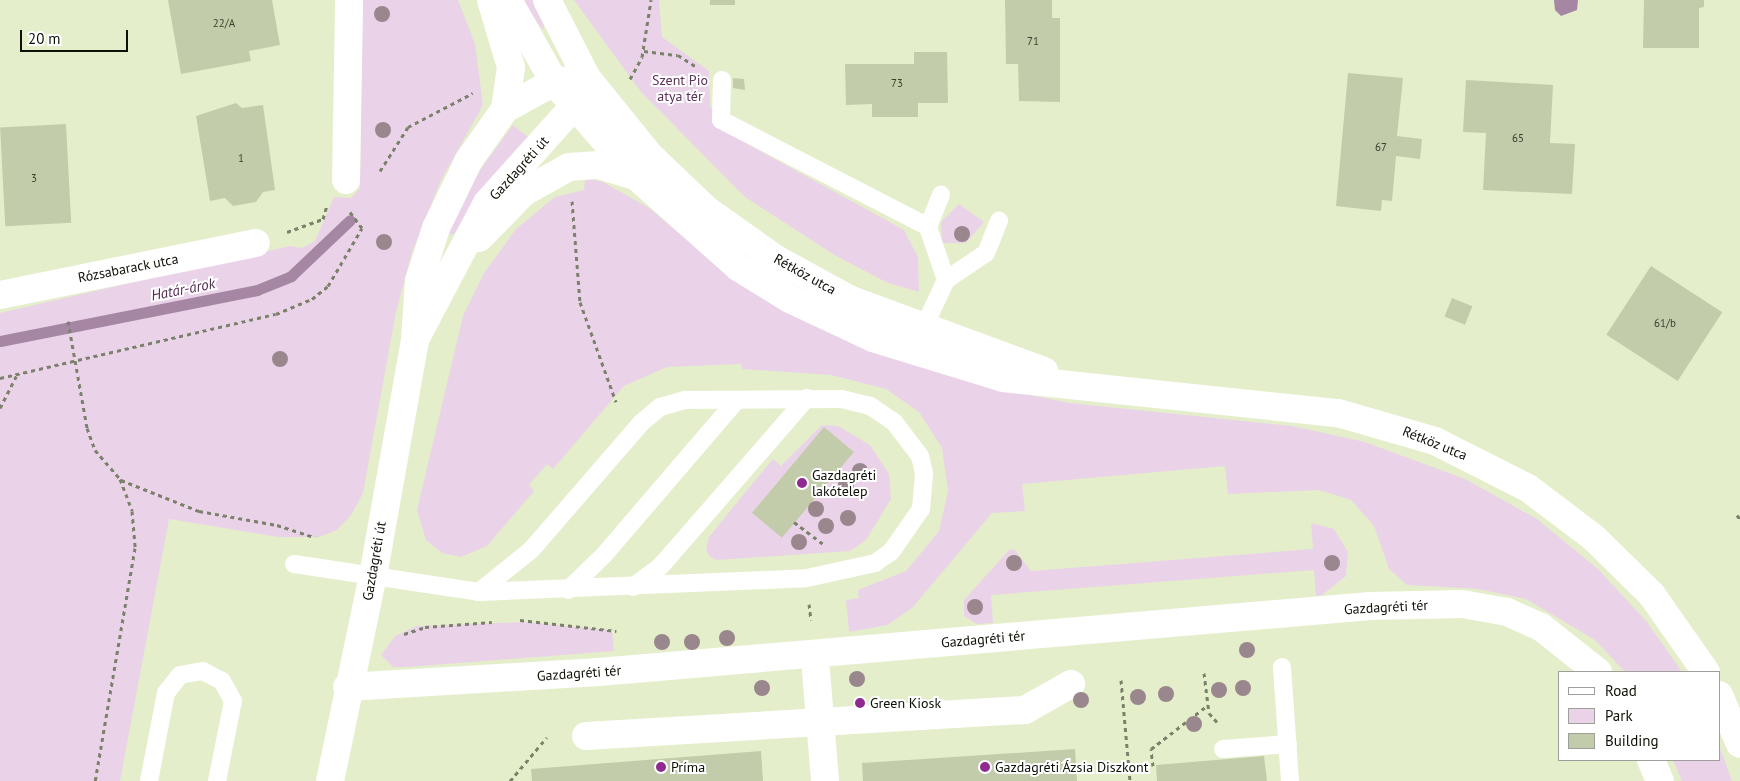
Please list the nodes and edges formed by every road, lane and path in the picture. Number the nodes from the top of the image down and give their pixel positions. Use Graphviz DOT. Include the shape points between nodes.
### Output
graph roads {
  1 [pos="348,0"];
  2 [pos="492,0"];
  3 [pos="508,0"];
  4 [pos="547,0"];
  5 [pos="651,0"];
  6 [pos="644,51"];
  7 [pos="586,78"];
  8 [pos="621,78"];
  9 [pos="554,82"];
  10 [pos="723,82"];
  11 [pos="482,92"];
  12 [pos="574,106"];
  13 [pos="504,110"];
  14 [pos="636,176"];
  15 [pos="375,179"];
  16 [pos="345,193"];
  17 [pos="571,193"];
  18 [pos="941,195"];
  19 [pos="332,205"];
  20 [pos="326,209"];
  21 [pos="999,220"];
  22 [pos="928,227"];
  23 [pos="256,242"];
  24 [pos="462,255"];
  25 [pos="946,280"];
  26 [pos="0,295"];
  27 [pos="68,321"];
  28 [pos="923,329"];
  29 [pos="414,340"];
  30 [pos="74,364"];
  31 [pos="17,375"];
  32 [pos="0,378"];
  33 [pos="1080,384"];
  34 [pos="807,398"];
  35 [pos="737,400"];
  36 [pos="616,402"];
  37 [pos="0,408"];
  38 [pos="120,479"];
  39 [pos="1737,515"];
  40 [pos="1740,519"];
  41 [pos="794,522"];
  42 [pos="825,545"];
  43 [pos="294,564"];
  44 [pos="324,570"];
  45 [pos="373,576"];
  46 [pos="633,587"];
  47 [pos="568,590"];
  48 [pos="479,592"];
  49 [pos="809,599"];
  50 [pos="516,620"];
  51 [pos="498,621"];
  52 [pos="812,627"];
  53 [pos="616,631"];
  54 [pos="404,634"];
  55 [pos="1282,666"];
  56 [pos="816,671"];
  57 [pos="1597,671"];
  58 [pos="1705,671"];
  59 [pos="1204,673"];
  60 [pos="1122,680"];
  61 [pos="1070,684"];
  62 [pos="348,687"];
  63 [pos="1720,697"];
  64 [pos="1208,705"];
  65 [pos="821,722"];
  66 [pos="586,736"];
  67 [pos="547,737"];
  68 [pos="1288,744"];
  69 [pos="1740,744"];
  70 [pos="1223,750"];
  71 [pos="1651,761"];
  72 [pos="1128,766"];
  73 [pos="95,781"];
  74 [pos="149,781"];
  75 [pos="218,781"];
  76 [pos="330,781"];
  77 [pos="510,781"];
  78 [pos="826,781"];
  79 [pos="1130,781"];
  80 [pos="1290,781"];
  81 [pos="1660,781"];
  1 -- 16 [label="street"];
  2 -- 13 [label="street, Gazdagréti út" via="510,66"];
  3 -- 9 [label="street"];
  4 -- 7 [label="street"];
  5 -- 6 [label="path"];
  6 -- 8 [label="path" via="627,85"];
  6 -- 10 [label="path" via="678,55"];
  7 -- 9 [label="street, Gazdagréti út"];
  7 -- 12 [label="street, Gazdagréti út"];
  7 -- 28 [label="street, Rétköz utca" via="650,156 708,211 784,263 851,300"];
  9 -- 12 [label="street"];
  9 -- 13 [label="street, Gazdagréti út"];
  10 -- 22 [label="lane" via="722,120"];
  11 -- 15 [label="path" via="466,94 408,127"];
  12 -- 14 [label="street, Rétköz utca"];
  12 -- 24 [label="street, Gazdagréti út" via="487,203"];
  13 -- 29 [label="street, Gazdagréti út" via="469,160 436,228 419,280"];
  14 -- 24 [label="street, Rétköz utca" via="599,165 569,167 547,176 524,192"];
  14 -- 33 [label="street, Rétköz utca" via="738,267 790,300 873,338 937,359 1003,378"];
  16 -- 20 [label="path" via="331,180"];
  16 -- 30 [label="path" via="362,228 328,286 312,299 276,314"];
  17 -- 36 [label="path" via="580,302"];
  18 -- 22 [label="lane"];
  19 -- 20 [label="path"];
  20 -- 23 [label="path" via="323,219 310,226"];
  21 -- 25 [label="lane" via="986,253"];
  22 -- 25 [label="lane"];
  23 -- 26 [label="street, Rózsabarack utca"];
  24 -- 29 [label="street, Gazdagréti út"];
  25 -- 28 [label="lane"];
  27 -- 30 [label="path"];
  28 -- 33 [label="street, Rétköz utca"];
  29 -- 45 [label="street, Gazdagréti út"];
  30 -- 31 [label="path"];
  30 -- 38 [label="path" via="95,450"];
  31 -- 32 [label="path"];
  31 -- 37 [label="path"];
  33 -- 58 [label="street, Rétköz utca" via="1338,413 1393,426 1467,455 1562,510 1609,551 1652,595"];
  34 -- 35 [label="lane"];
  34 -- 46 [label="lane" via="660,566"];
  34 -- 46 [label="lane" via="870,406 911,438 924,474 925,492 902,540 875,563 806,578"];
  35 -- 47 [label="lane" via="604,555"];
  35 -- 48 [label="lane" via="685,400 660,407 642,422 531,550"];
  38 -- 44 [label="path" via="199,512 300,530 315,538"];
  38 -- 73 [label="path" via="132,511 134,548"];
  39 -- 40 [label="path"];
  41 -- 42 [label="path"];
  43 -- 44 [label="lane"];
  44 -- 45 [label="lane"];
  45 -- 48 [label="lane"];
  45 -- 62 [label="street, Gazdagréti út"];
  46 -- 47 [label="lane"];
  47 -- 48 [label="lane"];
  49 -- 52 [label="path"];
  50 -- 53 [label="path"];
  51 -- 54 [label="path" via="425,627"];
  55 -- 68 [label="lane"];
  56 -- 65 [label="street"];
  57 -- 62 [label="street, Gazdagréti tér" via="1542,628 1507,612 1462,604 1370,606 599,672"];
  59 -- 64 [label="path"];
  60 -- 72 [label="path"];
  61 -- 65 [label="street" via="1025,710"];
  62 -- 76 [label="street, Gazdagréti út"];
  63 -- 69 [label="street"];
  64 -- 70 [label="path" via="1209,713 1222,728"];
  64 -- 72 [label="path" via="1151,749 1152,766"];
  65 -- 66 [label="street"];
  65 -- 78 [label="street"];
  67 -- 77 [label="path"];
  68 -- 70 [label="lane"];
  68 -- 80 [label="lane"];
  71 -- 81 [label="street"];
  72 -- 79 [label="path"];
  74 -- 75 [label="lane" via="166,693 180,675 204,670 222,681 233,701"];
}
